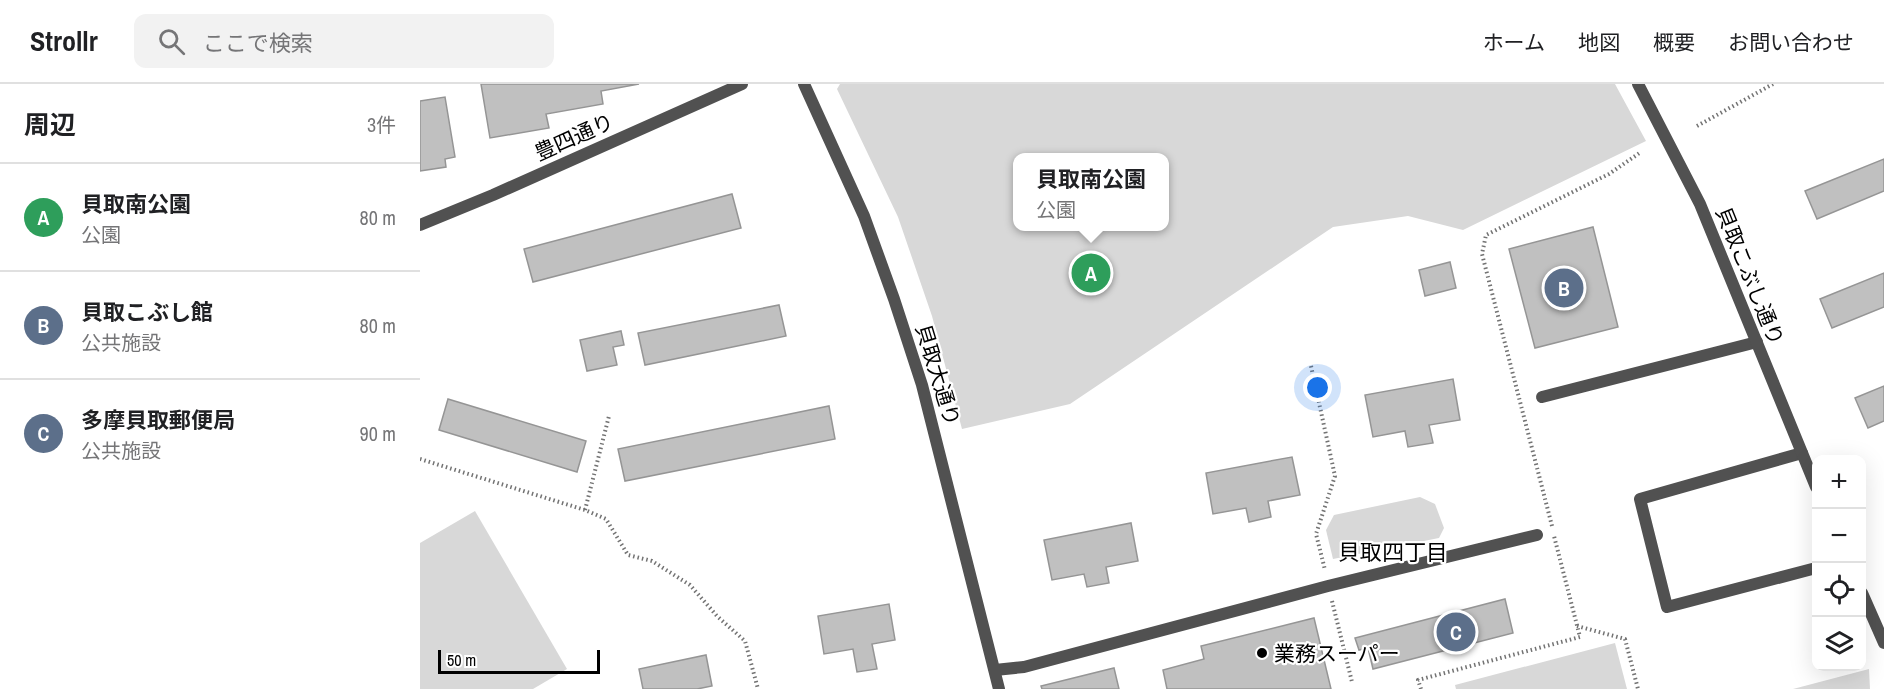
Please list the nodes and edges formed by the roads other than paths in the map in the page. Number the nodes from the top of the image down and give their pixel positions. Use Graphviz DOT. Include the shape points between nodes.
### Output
graph roads {
  1 [pos="742,84"];
  2 [pos="804,84"];
  3 [pos="1638,84"];
  4 [pos="420,225"];
  5 [pos="1757,342"];
  6 [pos="1542,397"];
  7 [pos="1802,453"];
  8 [pos="1812,477"];
  9 [pos="1537,535"];
  10 [pos="1812,569"];
  11 [pos="1866,602"];
  12 [pos="1884,643"];
  13 [pos="995,670"];
  14 [pos="999,689"];
  1 -- 4 [label="street, 豊四通り"];
  2 -- 13 [label="street, 貝取大通り" via="864,216 908,342"];
  3 -- 5 [label="street, 貝取こぶし通り" via="1700,204"];
  5 -- 6 [label="street"];
  5 -- 7 [label="street, 貝取こぶし通り"];
  7 -- 8 [label="street, 貝取こぶし通り"];
  7 -- 10 [label="street" via="1640,499 1667,607"];
  9 -- 13 [label="street" via="1328,585 1024,667"];
  11 -- 12 [label="street"];
  13 -- 14 [label="street, 貝取大通り"];
}
